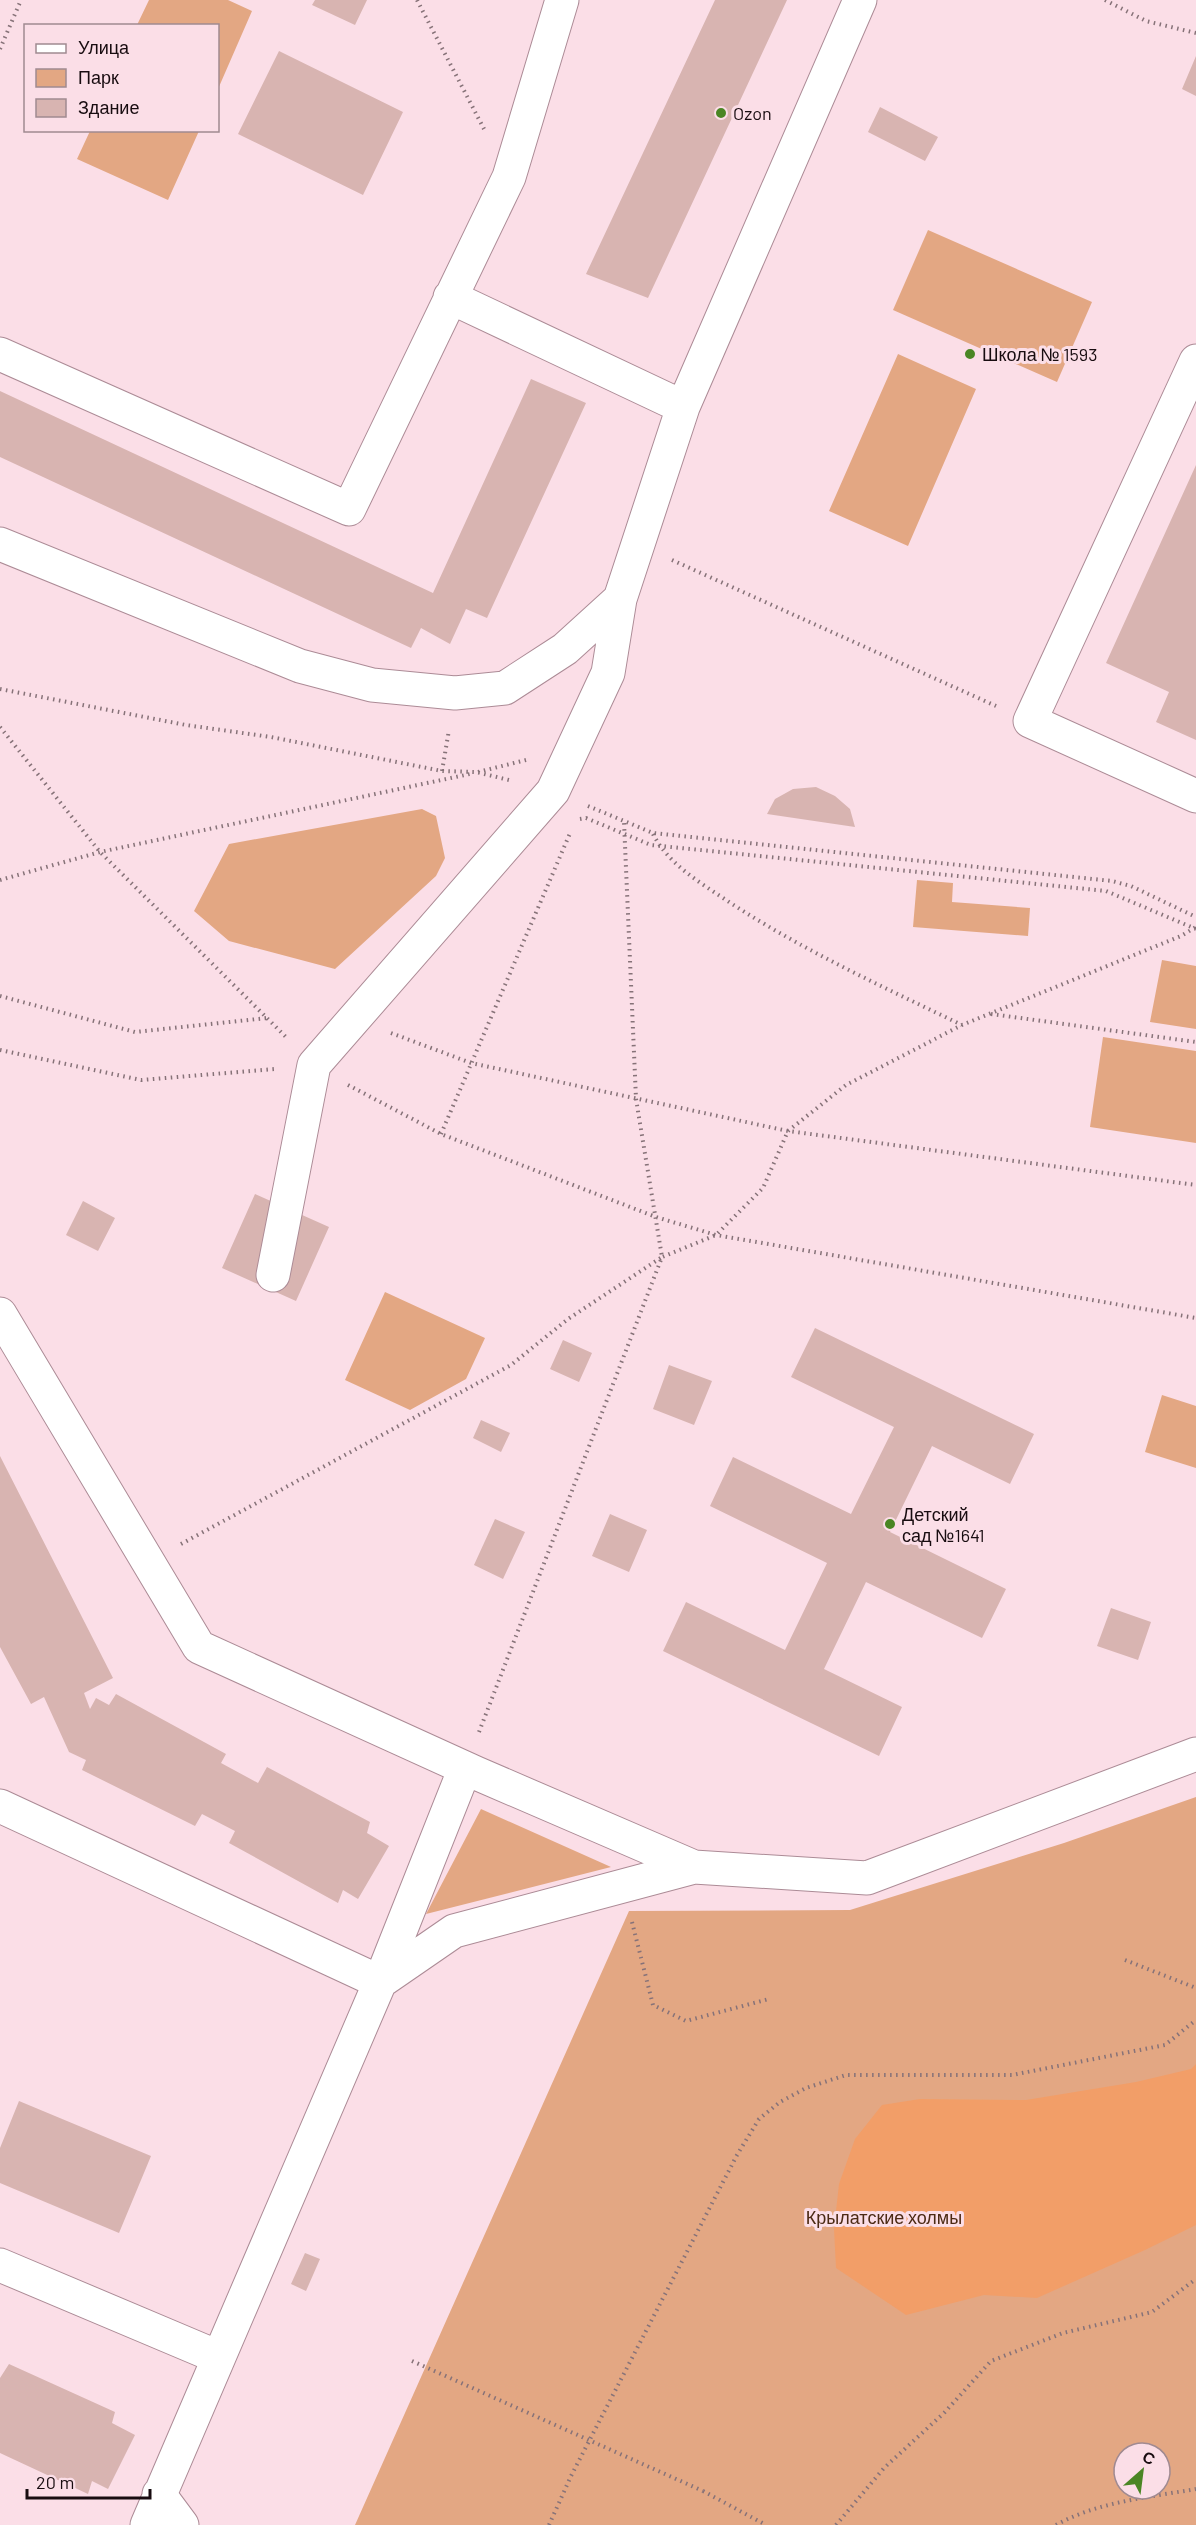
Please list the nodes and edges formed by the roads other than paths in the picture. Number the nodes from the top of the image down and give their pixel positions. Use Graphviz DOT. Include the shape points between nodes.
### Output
graph roads {
  1 [pos="562,0"];
  2 [pos="860,0"];
  3 [pos="450,297"];
  4 [pos="0,354"];
  5 [pos="1196,361"];
  6 [pos="683,407"];
  7 [pos="0,544"];
  8 [pos="620,599"];
  9 [pos="1196,796"];
  10 [pos="273,1275"];
  11 [pos="0,1314"];
  12 [pos="1196,1754"];
  13 [pos="465,1768"];
  14 [pos="0,1806"];
  15 [pos="694,1867"];
  16 [pos="380,1982"];
  17 [pos="0,2265"];
  18 [pos="218,2357"];
  19 [pos="159,2494"];
  20 [pos="147,2525"];
  21 [pos="182,2525"];
  1 -- 3 [label="street" via="509,177"];
  2 -- 6 [label="street"];
  3 -- 4 [label="street" via="349,509"];
  3 -- 6 [label="street"];
  5 -- 9 [label="street" via="1030,721"];
  6 -- 8 [label="street"];
  7 -- 8 [label="street" via="300,666 372,685 455,693 505,688 565,649"];
  8 -- 10 [label="street" via="608,673 553,791 314,1065"];
  11 -- 13 [label="street" via="199,1647"];
  12 -- 15 [label="street" via="867,1878"];
  13 -- 15 [label="street"];
  13 -- 16 [label="street"];
  14 -- 16 [label="street"];
  15 -- 16 [label="street" via="454,1931"];
  16 -- 18 [label="street"];
  17 -- 18 [label="street"];
  18 -- 19 [label="street"];
  19 -- 20 [label="street"];
  19 -- 21 [label="street"];
}
